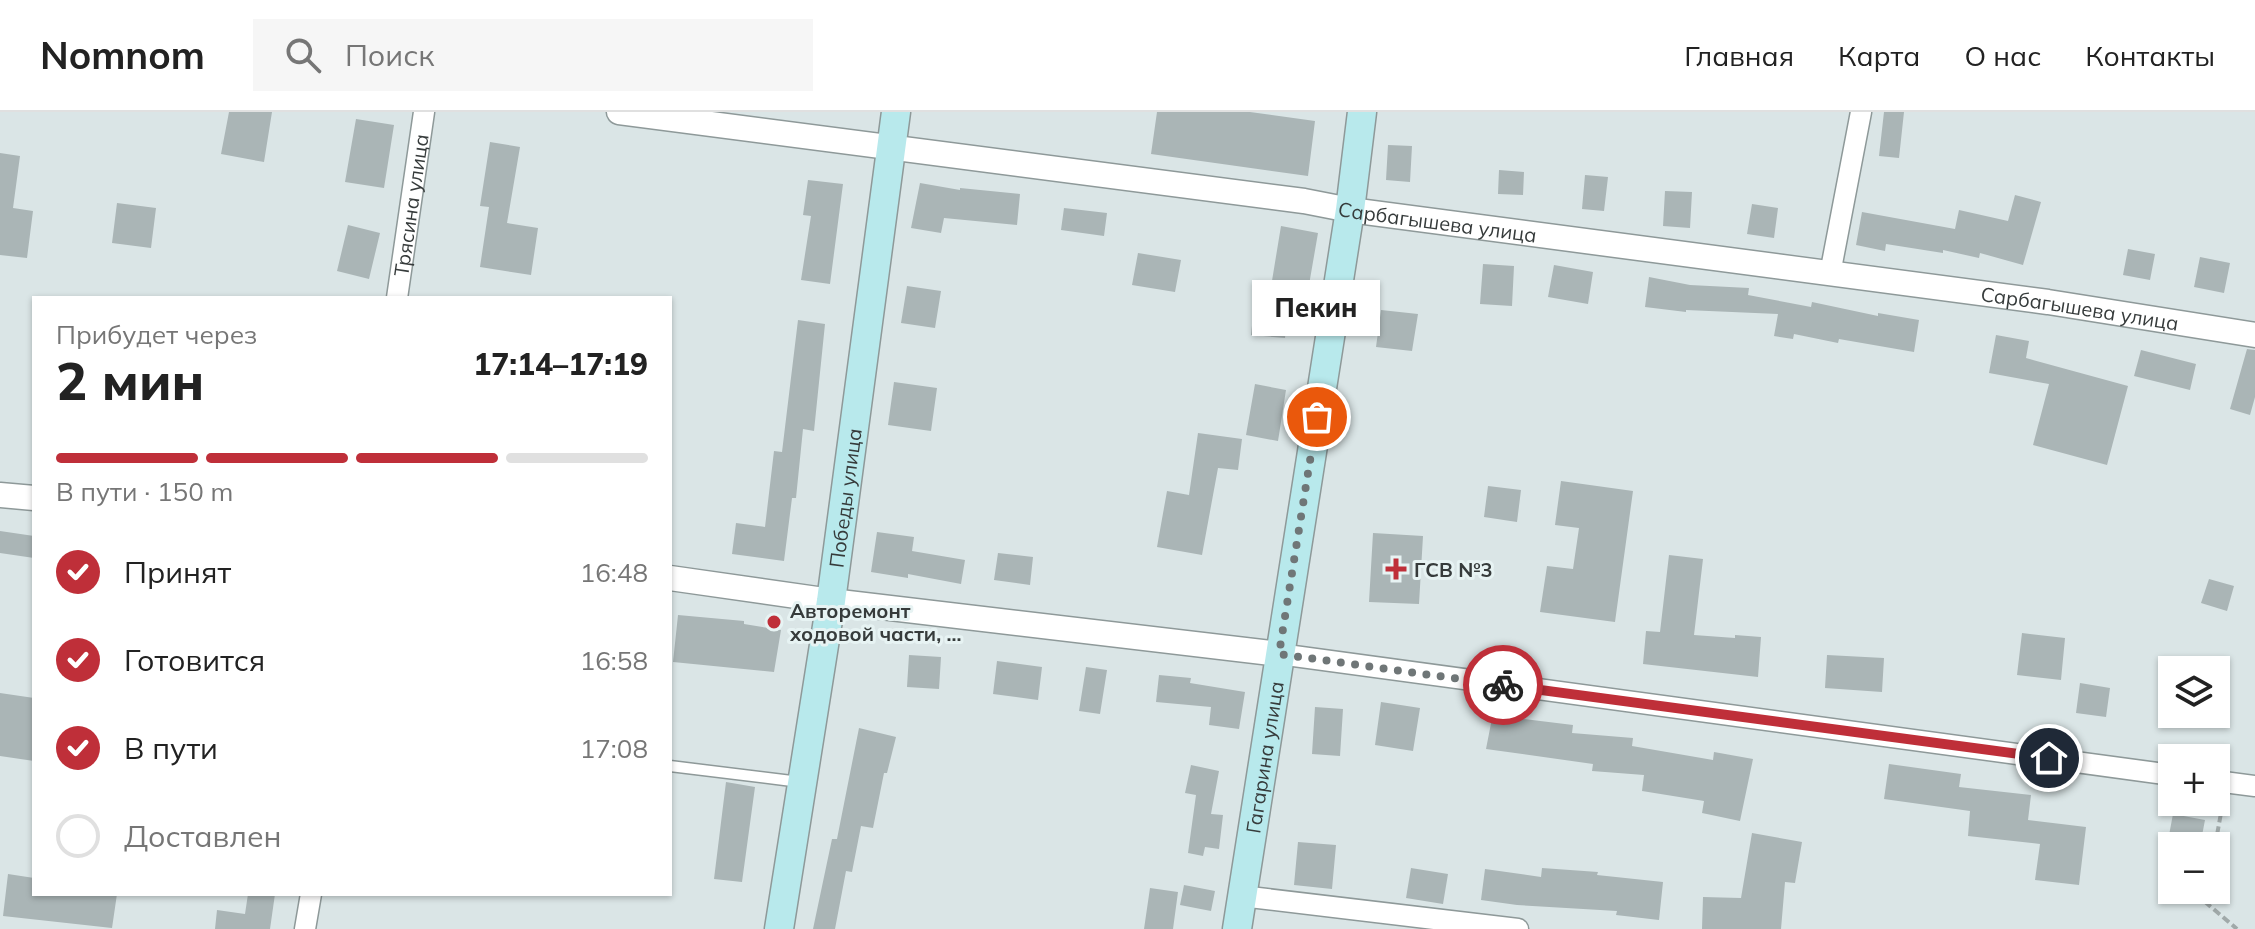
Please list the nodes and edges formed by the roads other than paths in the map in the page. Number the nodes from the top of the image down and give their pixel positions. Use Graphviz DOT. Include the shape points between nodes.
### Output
graph roads {
  1 [pos="424,112"];
  2 [pos="619,112"];
  3 [pos="896,112"];
  4 [pos="1362,112"];
  5 [pos="1861,112"];
  6 [pos="891,146"];
  7 [pos="1350,210"];
  8 [pos="1830,274"];
  9 [pos="397,296"];
  10 [pos="2255,335"];
  11 [pos="0,495"];
  12 [pos="32,498"];
  13 [pos="672,578"];
  14 [pos="831,601"];
  15 [pos="1279,654"];
  16 [pos="672,766"];
  17 [pos="2158,773"];
  18 [pos="2254,780"];
  19 [pos="2230,781"];
  20 [pos="802,783"];
  21 [pos="311,896"];
  22 [pos="1241,896"];
  23 [pos="305,929"];
  24 [pos="779,929"];
  25 [pos="1237,929"];
  26 [pos="1518,929"];
  1 -- 9 [label="street, Трясина улица"];
  2 -- 6 [label="street, Сарбагышева улица"];
  3 -- 6 [label="main road, Победы улица"];
  4 -- 7 [label="main road, Гагарина улица"];
  5 -- 8 [label="street"];
  6 -- 7 [label="street, Сарбагышева улица"];
  6 -- 14 [label="main road, Победы улица"];
  7 -- 8 [label="street, Сарбагышева улица"];
  7 -- 15 [label="main road, Гагарина улица"];
  8 -- 10 [label="street, Сарбагышева улица"];
  11 -- 12 [label="street"];
  13 -- 14 [label="street"];
  14 -- 15 [label="street"];
  14 -- 20 [label="main road, Победы улица"];
  15 -- 17 [label="street"];
  15 -- 22 [label="main road, Гагарина улица"];
  16 -- 20 [label="lane"];
  18 -- 19 [label="street"];
  20 -- 24 [label="main road, Победы улица"];
  21 -- 23 [label="street"];
  22 -- 25 [label="main road, Гагарина улица"];
  22 -- 26 [label="street"];
}
